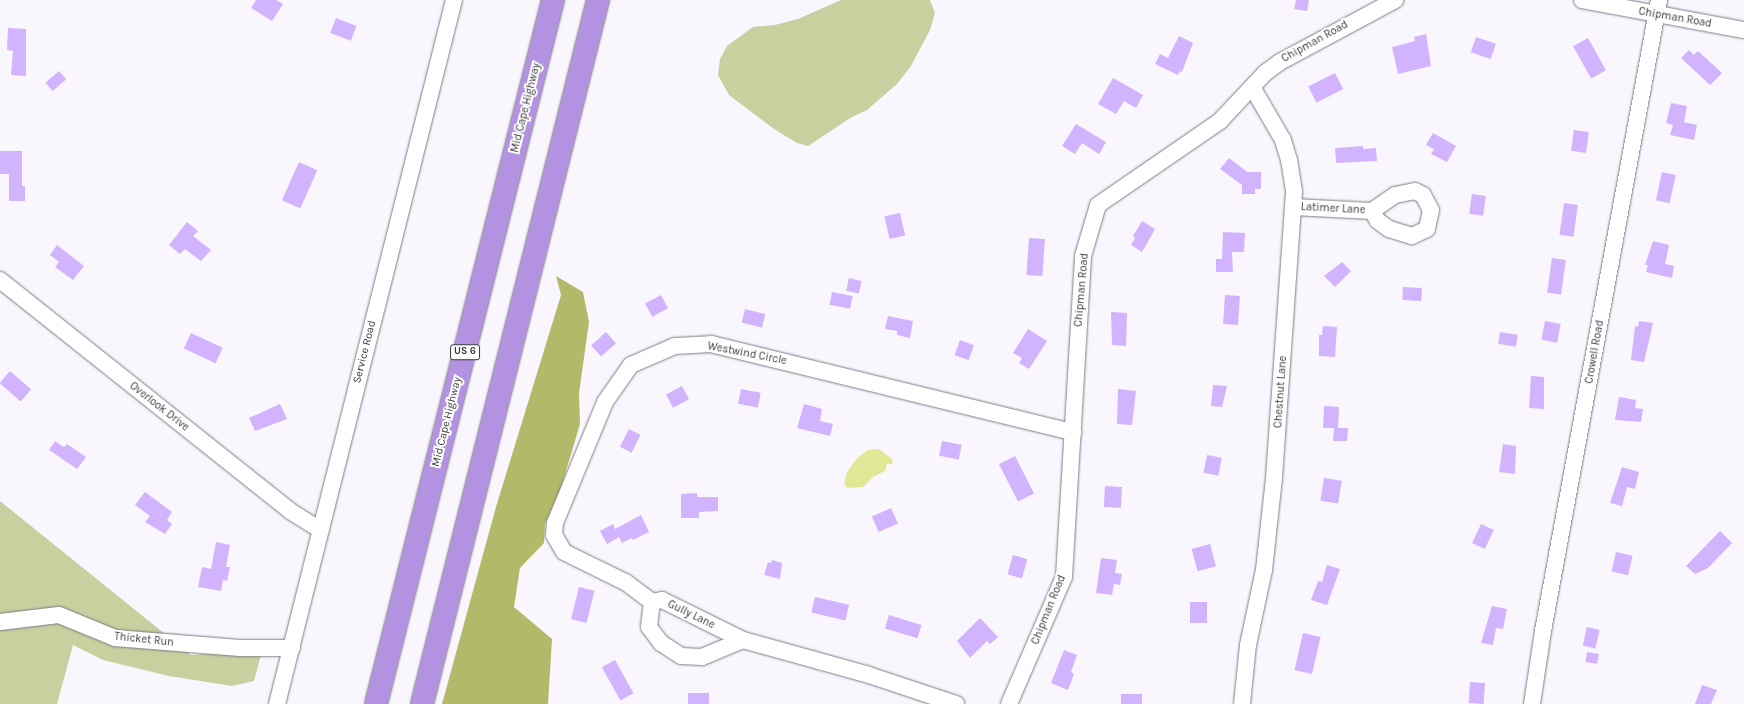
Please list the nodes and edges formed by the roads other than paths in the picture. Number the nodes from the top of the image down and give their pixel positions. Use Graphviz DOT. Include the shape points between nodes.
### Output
graph roads {
  1 [pos="553,0"];
  2 [pos="598,0"];
  3 [pos="1395,0"];
  4 [pos="1582,0"];
  5 [pos="448,2"];
  6 [pos="1658,7"];
  7 [pos="1744,30"];
  8 [pos="1252,87"];
  9 [pos="1293,206"];
  10 [pos="1372,211"];
  11 [pos="0,280"];
  12 [pos="1073,432"];
  13 [pos="321,530"];
  14 [pos="652,602"];
  15 [pos="0,622"];
  16 [pos="743,640"];
  17 [pos="292,648"];
  18 [pos="277,704"];
  19 [pos="376,704"];
  20 [pos="422,704"];
  21 [pos="956,704"];
  22 [pos="1009,704"];
  23 [pos="1242,704"];
  24 [pos="1532,704"];
  1 -- 19 [label="highway, Mid Cape Highway / US 6"];
  2 -- 20 [label="highway"];
  3 -- 8 [label="street, Chipman Road" via="1302,48 1265,73"];
  4 -- 6 [label="street, Chipman Road"];
  5 -- 13 [label="street, Service Road"];
  6 -- 7 [label="street, Chipman Road"];
  6 -- 24 [label="street, Crowell Road" via="1542,631"];
  8 -- 9 [label="street, Chestnut Lane" via="1283,140 1292,176"];
  8 -- 12 [label="street, Chipman Road" via="1220,121 1098,205 1083,256"];
  9 -- 10 [label="street, Latimer Lane"];
  9 -- 23 [label="street, Chestnut Lane" via="1274,478 1264,570 1248,645"];
  11 -- 13 [label="street, Overlook Drive" via="290,511"];
  12 -- 14 [label="street, Westwind Circle" via="711,344 675,346 631,365 605,402 555,523 554,536 564,552 627,583"];
  12 -- 22 [label="street, Chipman Road" via="1064,577"];
  13 -- 17 [label="street, Service Road"];
  14 -- 16 [label="street, Gully Lane" via="662,600"];
  14 -- 16 [label="street, Gully Lane" via="649,627 660,643 681,656 702,657"];
  15 -- 17 [label="street, Thicket Run" via="59,615 115,638 240,648"];
  16 -- 21 [label="street, Gully Lane" via="869,675"];
  17 -- 18 [label="street, Service Road"];
}
